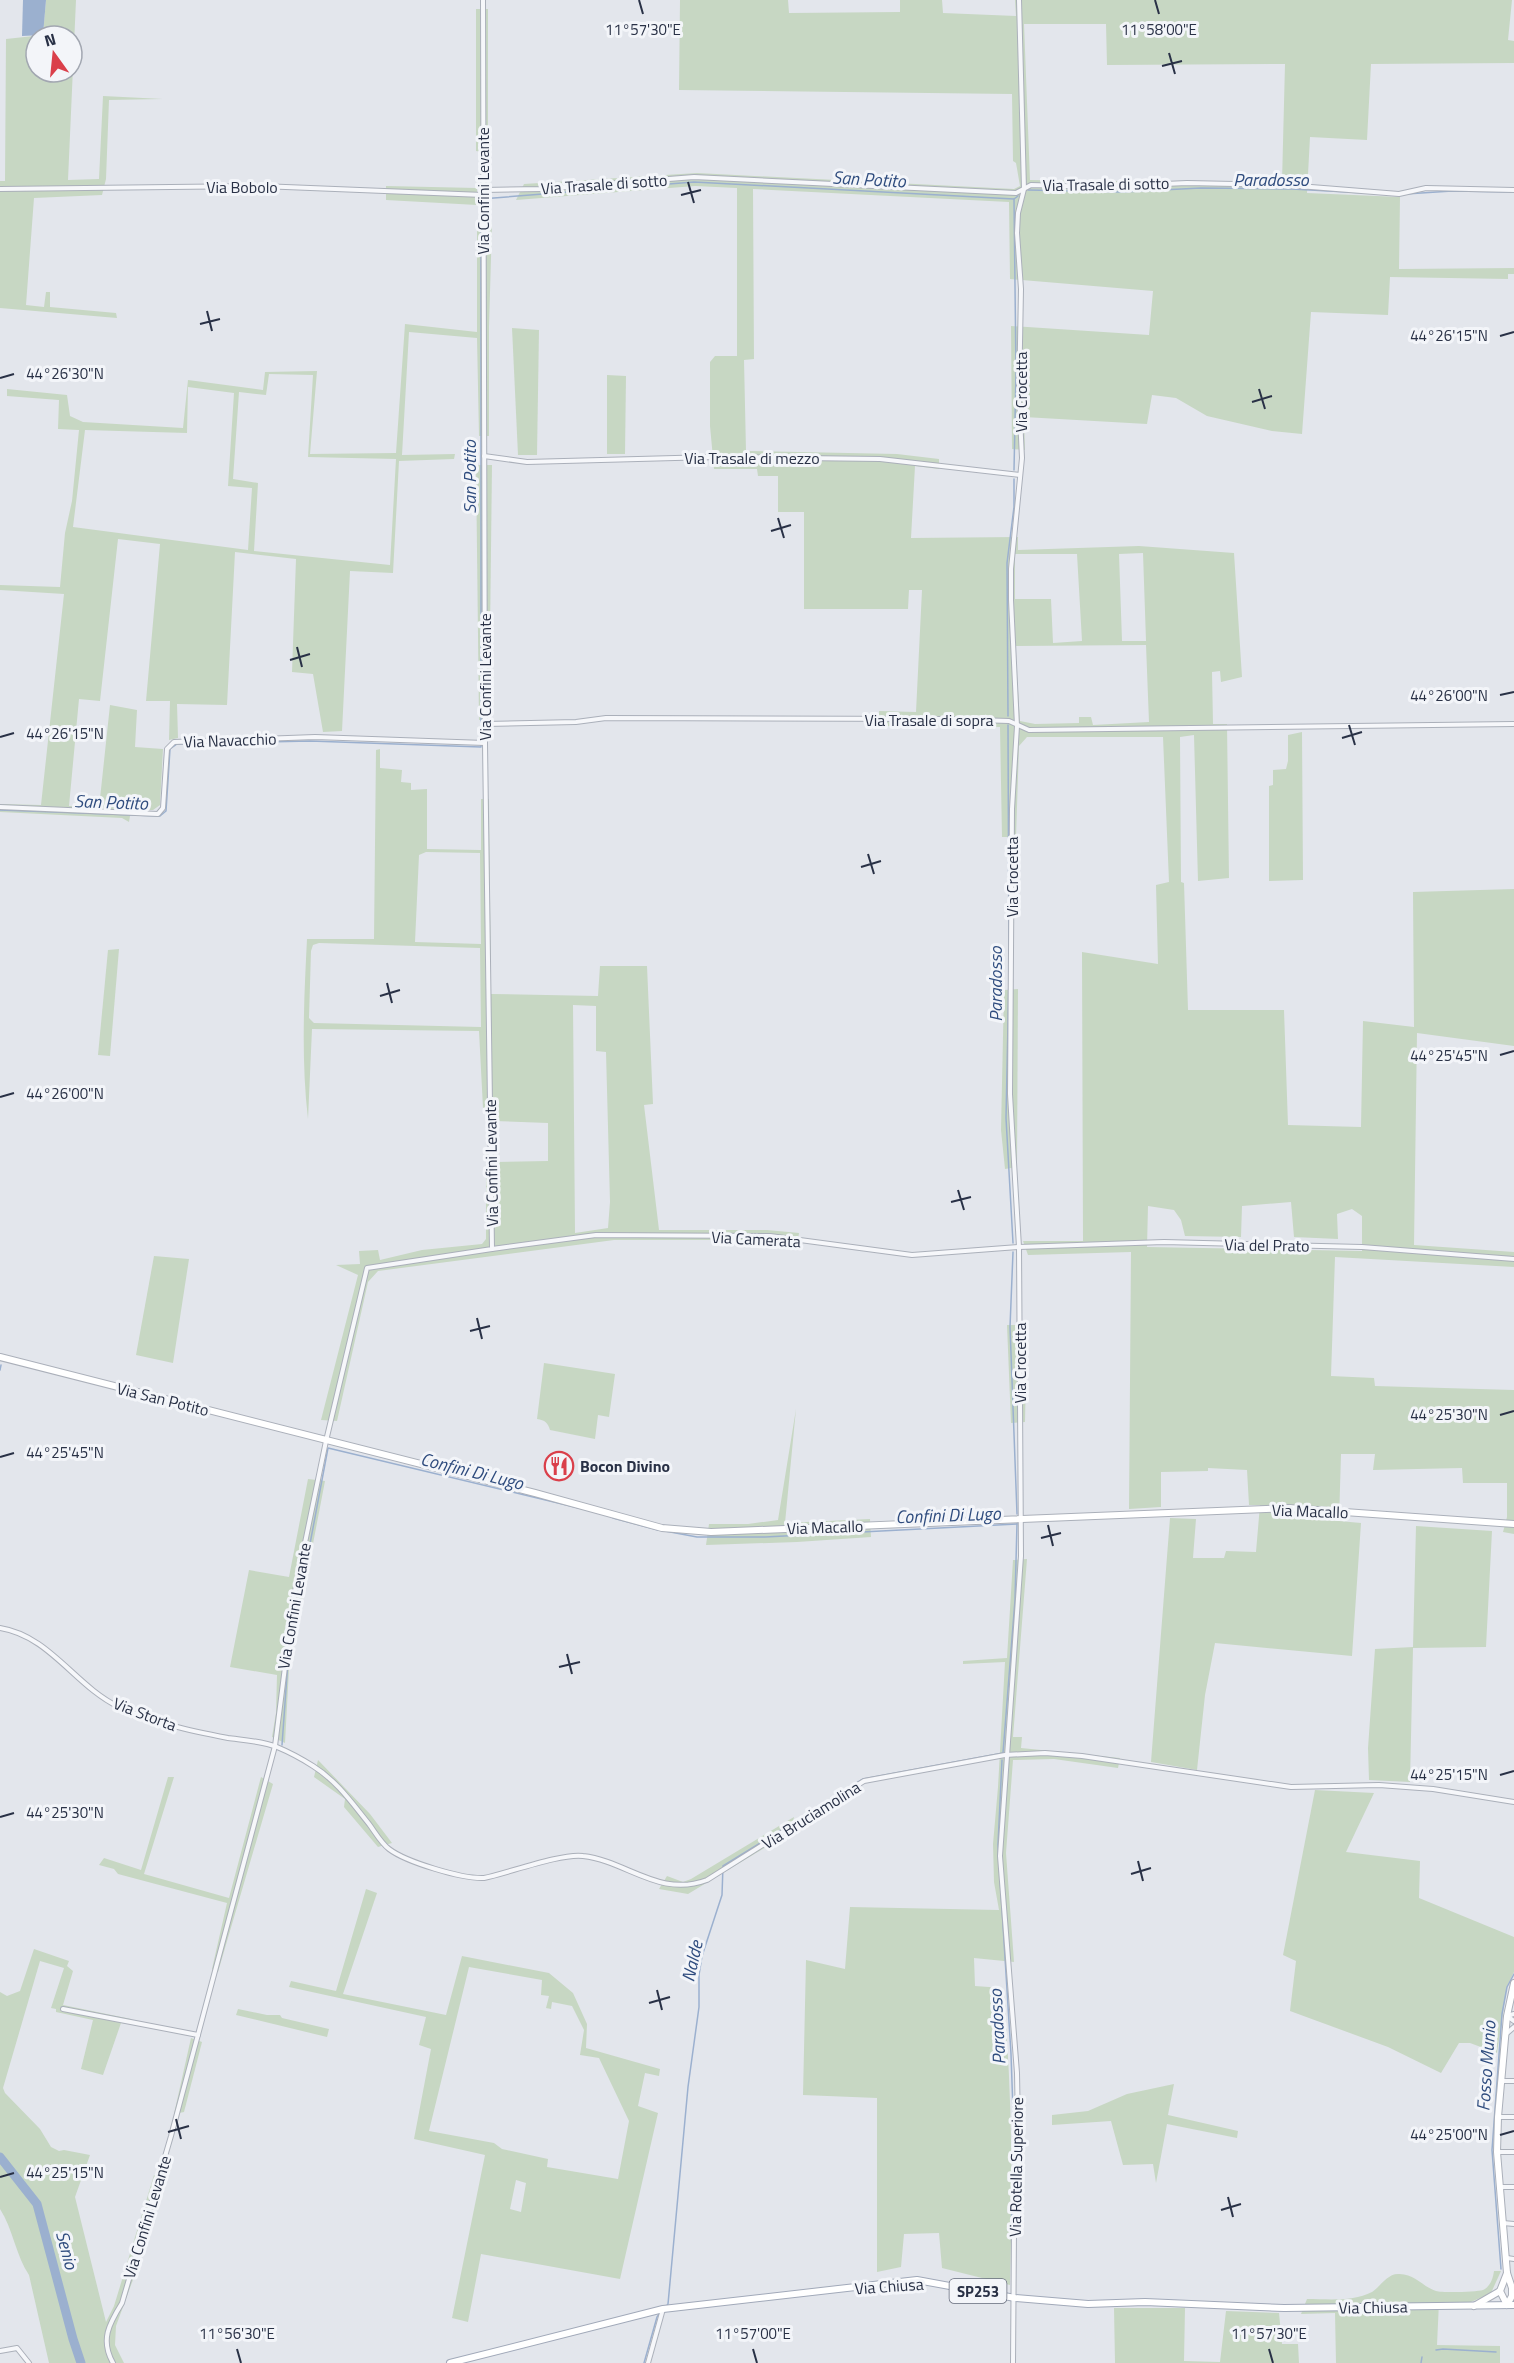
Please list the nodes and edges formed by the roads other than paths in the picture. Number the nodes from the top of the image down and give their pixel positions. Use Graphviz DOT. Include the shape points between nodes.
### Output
graph roads {
  1 [pos="483,0"];
  2 [pos="1019,0"];
  3 [pos="0,189"];
  4 [pos="1024,189"];
  5 [pos="1514,190"];
  6 [pos="483,192"];
  7 [pos="484,456"];
  8 [pos="1020,475"];
  9 [pos="485,724"];
  10 [pos="1514,724"];
  11 [pos="1017,726"];
  12 [pos="485,743"];
  13 [pos="0,807"];
  14 [pos="1019,1247"];
  15 [pos="492,1249"];
  16 [pos="1514,1259"];
  17 [pos="0,1358"];
  18 [pos="326,1441"];
  19 [pos="1020,1518"];
  20 [pos="1514,1524"];
  21 [pos="0,1628"];
  22 [pos="275,1746"];
  23 [pos="1005,1755"];
  24 [pos="1514,1802"];
  25 [pos="1514,1983"];
  26 [pos="1511,1994"];
  27 [pos="1514,2005"];
  28 [pos="63,2009"];
  29 [pos="1510,2015"];
  30 [pos="1514,2021"];
  31 [pos="1514,2027"];
  32 [pos="1506,2034"];
  33 [pos="198,2035"];
  34 [pos="1501,2081"];
  35 [pos="1514,2081"];
  36 [pos="1498,2117"];
  37 [pos="1514,2117"];
  38 [pos="1497,2152"];
  39 [pos="1514,2152"];
  40 [pos="1499,2187"];
  41 [pos="1514,2187"];
  42 [pos="1502,2223"];
  43 [pos="1514,2224"];
  44 [pos="1510,2258"];
  45 [pos="1508,2273"];
  46 [pos="1500,2291"];
  47 [pos="1513,2292"];
  48 [pos="1015,2298"];
  49 [pos="1510,2305"];
  50 [pos="1474,2306"];
  51 [pos="663,2309"];
  52 [pos="0,2351"];
  53 [pos="29,2363"];
  54 [pos="113,2363"];
  55 [pos="450,2363"];
  56 [pos="648,2363"];
  57 [pos="1013,2363"];
  1 -- 6 [label="street, Via Confini Levante"];
  2 -- 4 [label="street, Via Crocetta"];
  3 -- 6 [label="street, Via Bobolo" via="261,186"];
  4 -- 5 [label="street, Via Trasale di sotto" via="1031,185 1186,183 1286,185 1399,194 1426,188"];
  4 -- 6 [label="street, Via Trasale di sotto" via="1016,193 694,177"];
  4 -- 8 [label="street, Via Crocetta" via="1017,233 1021,289"];
  6 -- 7 [label="street, Via Confini Levante"];
  7 -- 8 [label="street, Via Trasale di mezzo" via="527,462 712,457 880,459"];
  7 -- 9 [label="street, Via Confini Levante"];
  8 -- 11 [label="street, Via Crocetta" via="1011,569"];
  9 -- 11 [label="street, Via Trasale di sopra" via="606,718 946,719 1009,721"];
  9 -- 12 [label="street, Via Confini Levante"];
  10 -- 11 [label="street, Via Trasale di sopra" via="1029,730"];
  11 -- 14 [label="street, Via Crocetta" via="1012,809 1010,1094"];
  12 -- 13 [label="street, Via Navacchio" via="315,737 174,742 167,749 163,808 158,814"];
  12 -- 15 [label="street, Via Confini Levante"];
  14 -- 15 [label="street, Via Camerata" via="912,1255 770,1236 596,1235"];
  14 -- 16 [label="street, Via del Prato" via="1164,1242 1327,1246"];
  14 -- 19 [label="street, Via Crocetta"];
  15 -- 18 [label="street, Via Confini Levante" via="367,1268"];
  17 -- 18 [label="street, Via San Potito"];
  18 -- 19 [label="street, Via Macallo" via="535,1492 662,1528 711,1532"];
  18 -- 22 [label="street, Via Confini Levante" via="294,1596"];
  19 -- 20 [label="street, Via Macallo" via="1288,1509"];
  19 -- 23 [label="street, Via Crocetta" via="1019,1589"];
  21 -- 22 [label="street, Via Storta" via="31,1638 92,1691 119,1707 191,1731"];
  22 -- 23 [label="street, Via Bruciamolina" via="330,1778 390,1850 426,1865 459,1876 484,1878 581,1856 680,1887 707,1880 864,1782"];
  22 -- 33 [label="street, Via Confini Levante"];
  23 -- 24 [label="street, Via Bruciamolina" via="1073,1755 1291,1786 1379,1785"];
  23 -- 48 [label="street, Via Rotella Superiore" via="1000,1856 1017,2073"];
  25 -- 26 [label="street"];
  26 -- 27 [label="street"];
  26 -- 29 [label="street"];
  28 -- 33 [label="street"];
  29 -- 30 [label="street"];
  29 -- 32 [label="street"];
  31 -- 32 [label="street"];
  32 -- 34 [label="street"];
  33 -- 54 [label="street, Via Confini Levante" via="122,2303 105,2337"];
  34 -- 35 [label="street"];
  34 -- 36 [label="street"];
  36 -- 37 [label="street"];
  36 -- 38 [label="street"];
  38 -- 39 [label="street"];
  38 -- 40 [label="street"];
  40 -- 41 [label="street"];
  40 -- 42 [label="street"];
  42 -- 43 [label="street"];
  42 -- 44 [label="street"];
  44 -- 45 [label="street"];
  45 -- 46 [label="street"];
  45 -- 47 [label="street"];
  46 -- 49 [label="street"];
  46 -- 50 [label="street"];
  47 -- 49 [label="street"];
  48 -- 50 [label="street, Via Chiusa / SP253" via="1088,2304 1145,2302 1284,2308"];
  48 -- 51 [label="street, Via Chiusa / SP253" via="917,2280"];
  48 -- 57 [label="street, Via Rotella Superiore"];
  49 -- 50 [label="street, Via Chiusa / SP253"];
  51 -- 55 [label="street, Via Chiusa / SP253"];
  51 -- 56 [label="street"];
  52 -- 53 [label="street" via="17,2348"];
}
